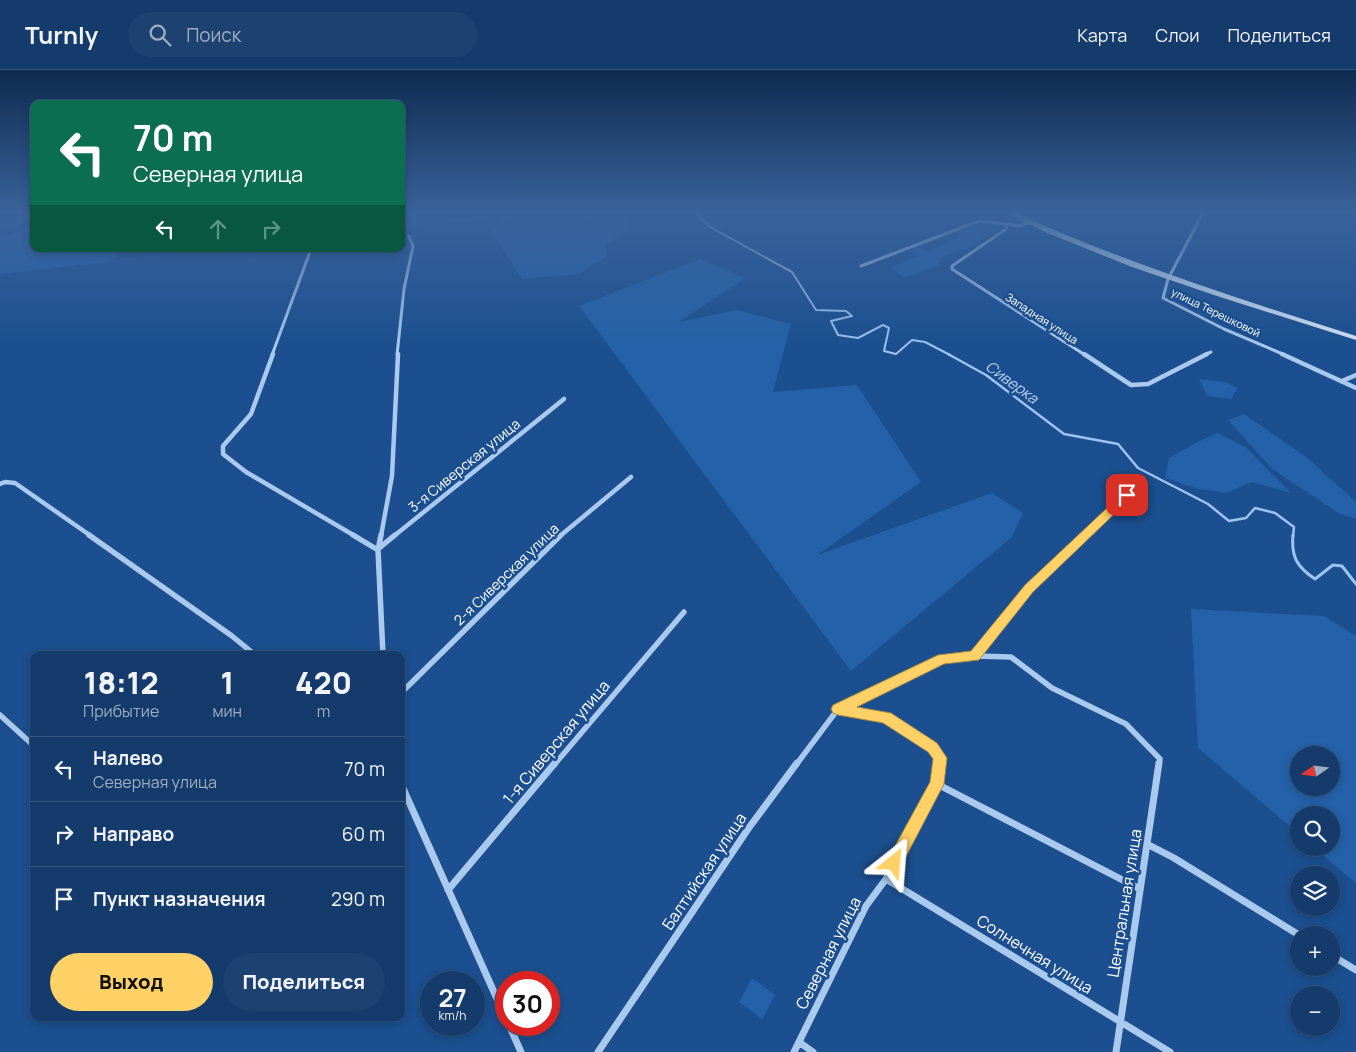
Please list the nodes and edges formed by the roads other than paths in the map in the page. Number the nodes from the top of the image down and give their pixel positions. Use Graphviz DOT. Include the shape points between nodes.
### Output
graph roads {
  1 [pos="308,257"];
  2 [pos="411,257"];
  3 [pos="885,257"];
  4 [pos="965,257"];
  5 [pos="1111,257"];
  6 [pos="1180,257"];
  7 [pos="861,266"];
  8 [pos="1168,279"];
  9 [pos="1356,338"];
  10 [pos="1211,352"];
  11 [pos="1356,375"];
  12 [pos="1342,381"];
  13 [pos="1356,388"];
  14 [pos="564,399"];
  15 [pos="631,477"];
  16 [pos="1140,483"];
  17 [pos="0,484"];
  18 [pos="378,550"];
  19 [pos="684,612"];
  20 [pos="250,651"];
  21 [pos="383,651"];
  22 [pos="974,656"];
  23 [pos="405,689"];
  24 [pos="838,709"];
  25 [pos="0,716"];
  26 [pos="30,742"];
  27 [pos="937,784"];
  28 [pos="405,793"];
  29 [pos="1147,844"];
  30 [pos="886,878"];
  31 [pos="1140,889"];
  32 [pos="448,890"];
  33 [pos="1290,929"];
  34 [pos="1340,960"];
  35 [pos="1356,970"];
  36 [pos="495,995"];
  37 [pos="1120,1023"];
  38 [pos="514,1036"];
  39 [pos="799,1042"];
  40 [pos="521,1052"];
  41 [pos="598,1052"];
  42 [pos="794,1052"];
  43 [pos="813,1052"];
  44 [pos="1116,1052"];
  45 [pos="1170,1052"];
  1 -- 18 [label="street" via="251,414 223,446 223,454 246,472"];
  2 -- 18 [label="street" via="398,344 392,476"];
  3 -- 7 [label="street"];
  4 -- 10 [label="street, Западная улица" via="952,269 1131,385 1148,384"];
  5 -- 8 [label="main road, улица Терешковой"];
  6 -- 8 [label="street"];
  8 -- 9 [label="main road"];
  8 -- 12 [label="street, улица Терешковой" via="1163,298"];
  11 -- 12 [label="street"];
  12 -- 13 [label="street, улица Терешковой"];
  14 -- 18 [label="street, 3-я Сиверская улица"];
  15 -- 23 [label="street, 2-я Сиверская улица" via="559,537"];
  16 -- 22 [label="street" via="1029,589"];
  17 -- 20 [label="street" via="15,483"];
  18 -- 21 [label="street"];
  19 -- 32 [label="street, 1-я Сиверская улица"];
  22 -- 24 [label="street" via="943,659"];
  22 -- 29 [label="street, Центральная улица" via="1011,657 1052,688 1126,724 1160,759"];
  24 -- 27 [label="street, Северная улица" via="886,717 933,747 940,758"];
  24 -- 41 [label="street, Балтийская улица" via="748,829"];
  25 -- 26 [label="street"];
  27 -- 30 [label="street, Северная улица"];
  27 -- 31 [label="street"];
  28 -- 32 [label="street"];
  29 -- 31 [label="street, Центральная улица"];
  29 -- 33 [label="street"];
  30 -- 37 [label="street, Солнечная улица"];
  30 -- 39 [label="street, Северная улица" via="866,906"];
  31 -- 37 [label="street, Центральная улица"];
  32 -- 36 [label="street"];
  34 -- 35 [label="street"];
  37 -- 44 [label="street, Центральная улица"];
  37 -- 45 [label="street, Солнечная улица"];
  38 -- 40 [label="street"];
  39 -- 42 [label="street, Северная улица"];
  39 -- 43 [label="street"];
}
